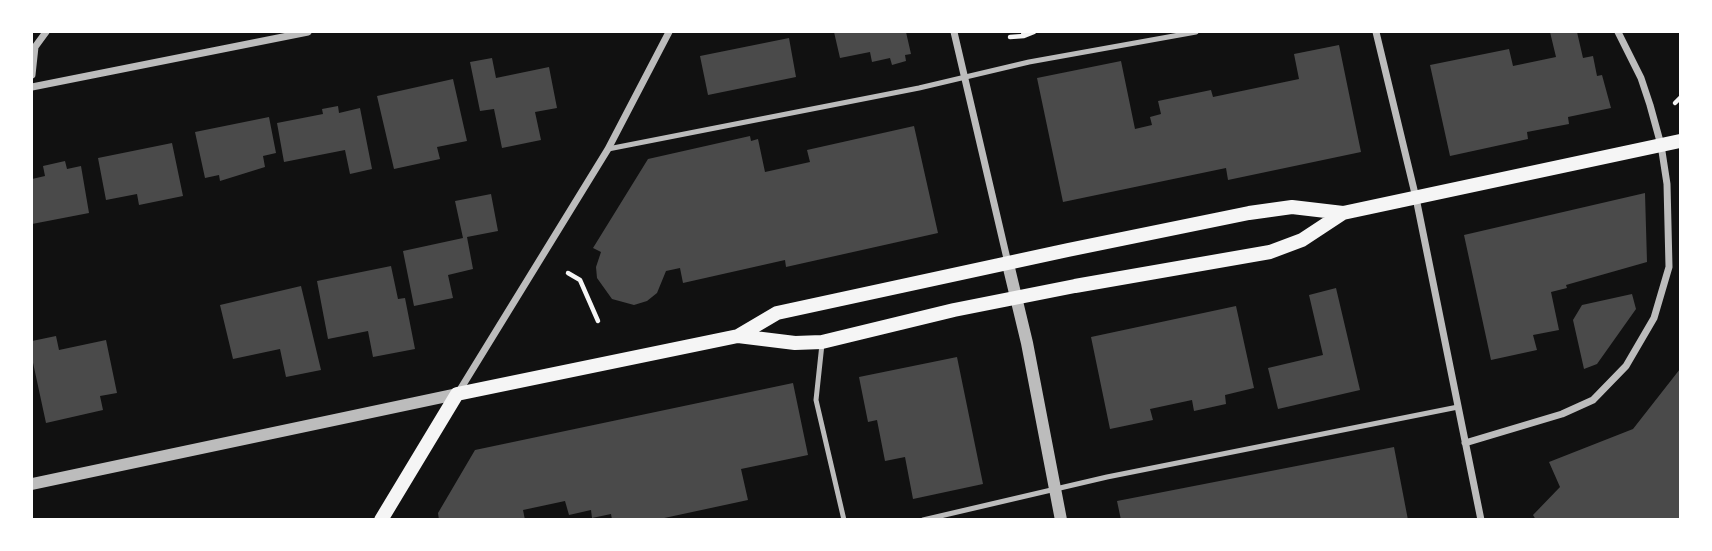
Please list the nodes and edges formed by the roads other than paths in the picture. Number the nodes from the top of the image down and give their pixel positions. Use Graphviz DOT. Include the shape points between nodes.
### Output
graph roads {
  1 [pos="46,32"];
  2 [pos="308,32"];
  3 [pos="669,32"];
  4 [pos="954,32"];
  5 [pos="1196,32"];
  6 [pos="1376,32"];
  7 [pos="1618,32"];
  8 [pos="32,75"];
  9 [pos="964,76"];
  10 [pos="32,87"];
  11 [pos="1681,141"];
  12 [pos="1661,145"];
  13 [pos="608,149"];
  14 [pos="1416,198"];
  15 [pos="1343,213"];
  16 [pos="1008,264"];
  17 [pos="1018,299"];
  18 [pos="738,336"];
  19 [pos="822,342"];
  20 [pos="457,394"];
  21 [pos="1458,407"];
  22 [pos="1465,443"];
  23 [pos="32,484"];
  24 [pos="1055,489"];
  25 [pos="381,520"];
  26 [pos="844,520"];
  27 [pos="923,520"];
  28 [pos="1061,520"];
  29 [pos="1481,520"];
  1 -- 8 [label="street" via="35,47"];
  2 -- 10 [label="street"];
  3 -- 13 [label="street"];
  4 -- 9 [label="street"];
  5 -- 9 [label="lane"];
  6 -- 14 [label="street"];
  7 -- 12 [label="street" via="1641,78"];
  9 -- 13 [label="lane"];
  9 -- 16 [label="street"];
  11 -- 12 [label="main road"];
  12 -- 14 [label="main road"];
  12 -- 22 [label="street" via="1669,212 1668,267 1654,318 1626,366 1593,400"];
  13 -- 20 [label="street"];
  14 -- 15 [label="main road"];
  14 -- 21 [label="street"];
  15 -- 16 [label="main road" via="1292,207 1249,213"];
  15 -- 17 [label="main road" via="1302,240 1270,252"];
  16 -- 17 [label="street"];
  16 -- 18 [label="main road" via="778,313"];
  17 -- 19 [label="main road"];
  17 -- 24 [label="street"];
  18 -- 19 [label="main road"];
  18 -- 20 [label="main road"];
  19 -- 26 [label="lane" via="816,400"];
  20 -- 23 [label="street"];
  20 -- 25 [label="main road"];
  21 -- 22 [label="street"];
  21 -- 24 [label="lane"];
  22 -- 29 [label="street"];
  24 -- 27 [label="lane"];
  24 -- 28 [label="street"];
}
